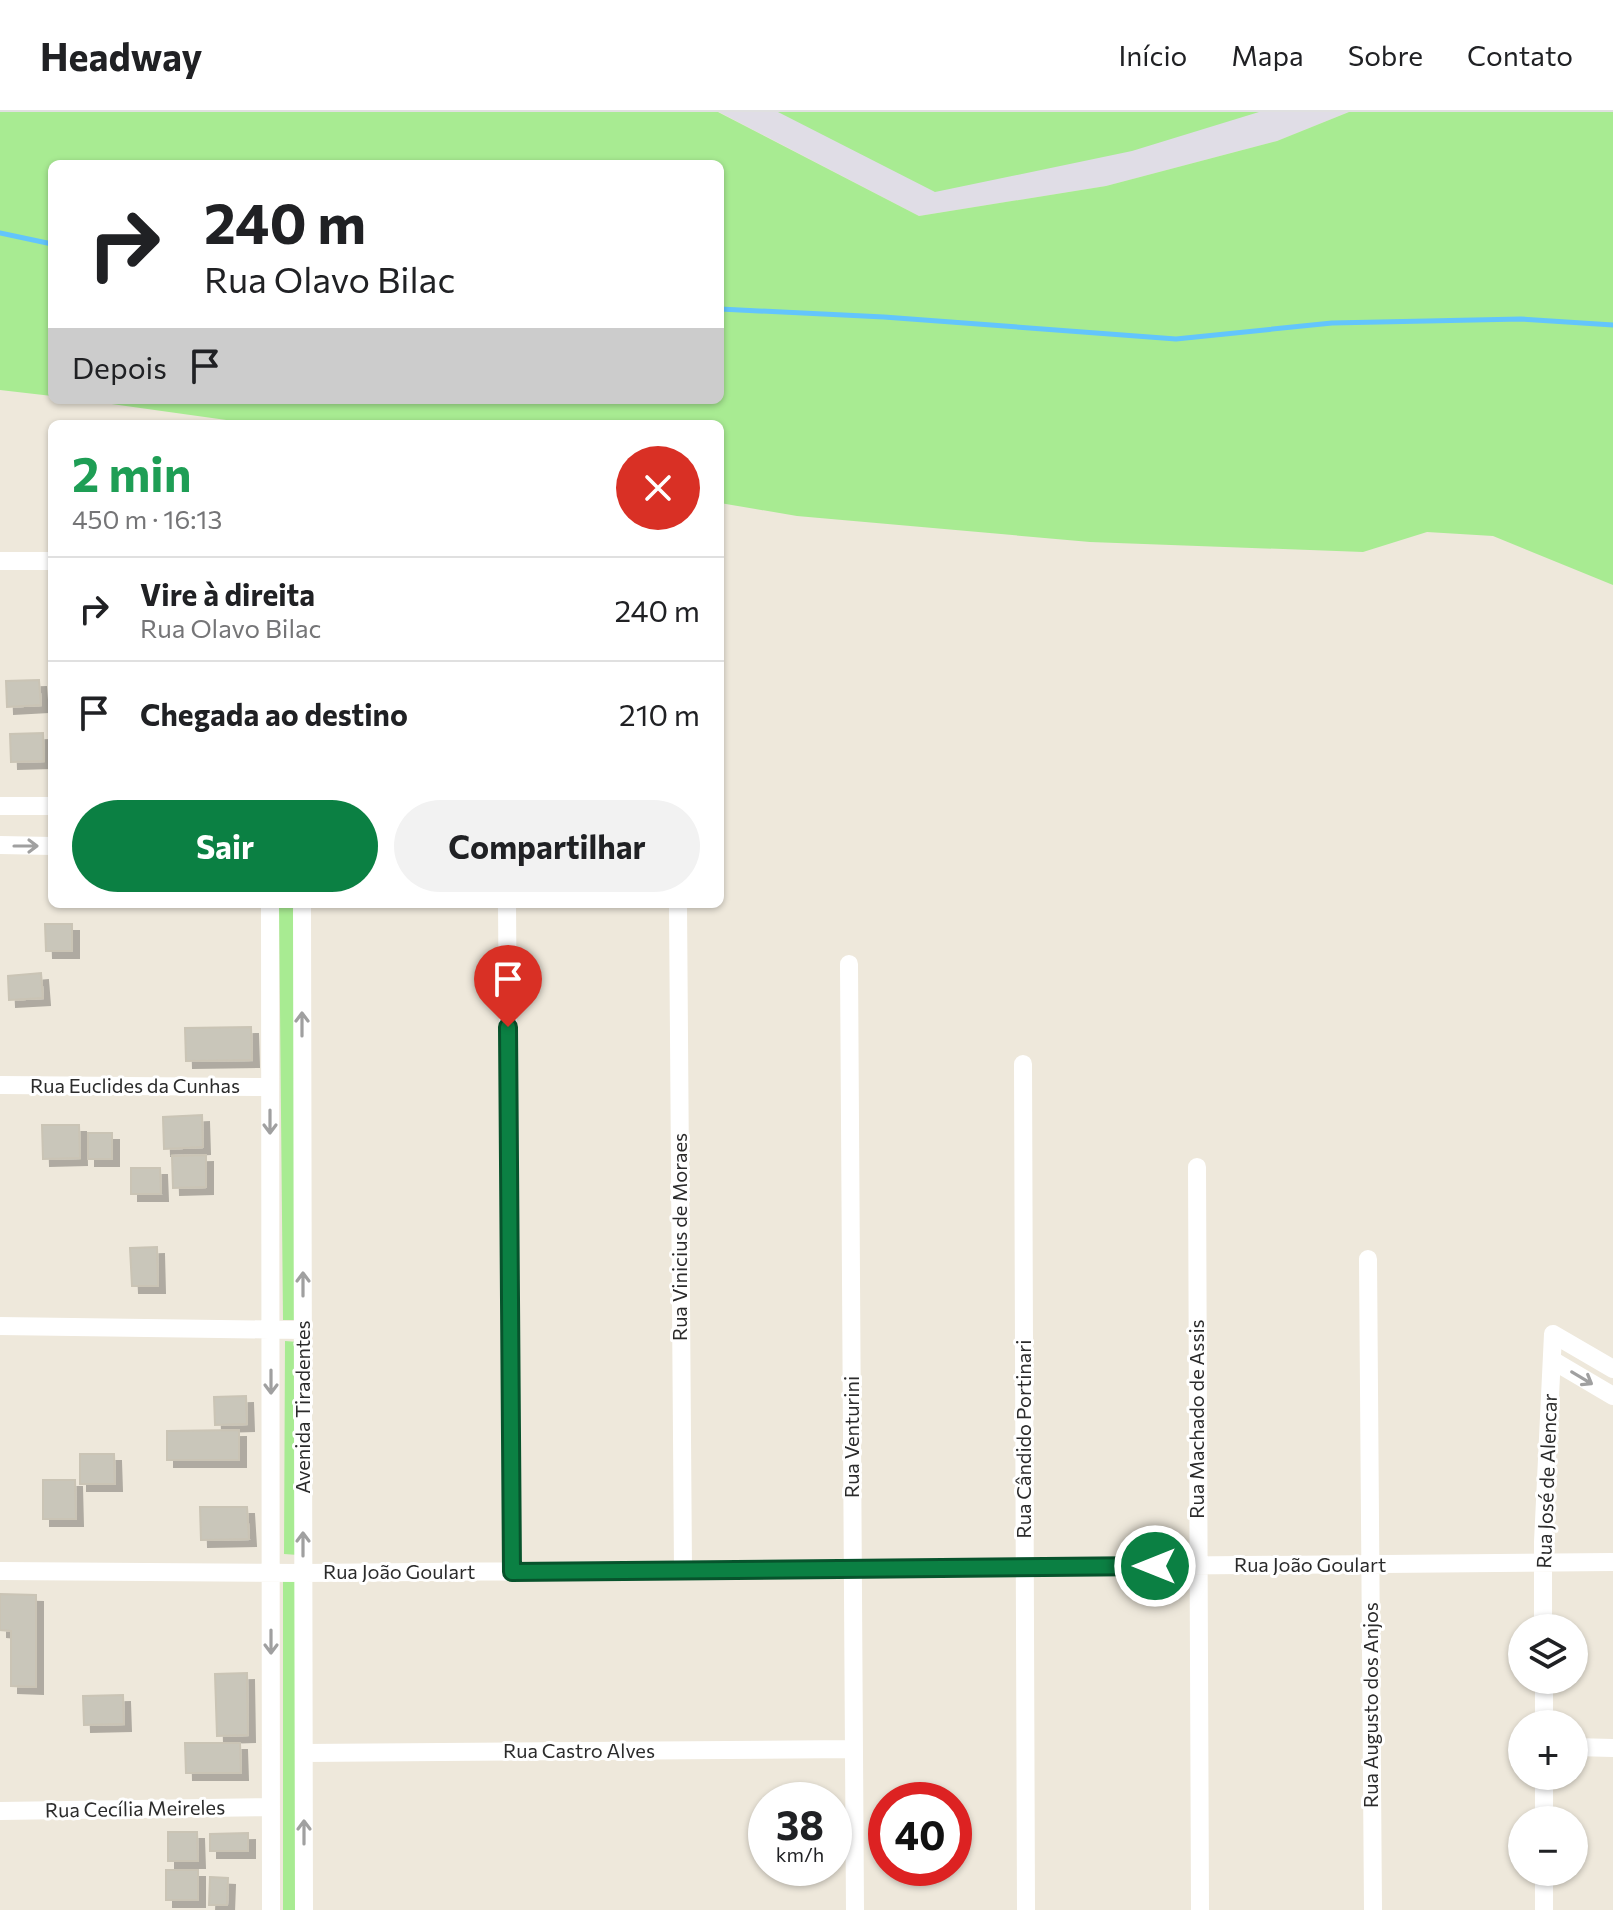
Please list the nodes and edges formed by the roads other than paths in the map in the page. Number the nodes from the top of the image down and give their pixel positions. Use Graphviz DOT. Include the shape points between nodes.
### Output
graph roads {
  1 [pos="0,561"];
  2 [pos="48,561"];
  3 [pos="0,806"];
  4 [pos="48,806"];
  5 [pos="0,845"];
  6 [pos="48,846"];
  7 [pos="270,908"];
  8 [pos="302,908"];
  9 [pos="507,908"];
  10 [pos="678,908"];
  11 [pos="849,964"];
  12 [pos="1023,1064"];
  13 [pos="0,1085"];
  14 [pos="270,1087"];
  15 [pos="1197,1167"];
  16 [pos="1368,1259"];
  17 [pos="0,1326"];
  18 [pos="271,1328"];
  19 [pos="303,1330"];
  20 [pos="1552,1360"];
  21 [pos="1613,1369"];
  22 [pos="1613,1396"];
  23 [pos="1613,1562"];
  24 [pos="1543,1563"];
  25 [pos="1370,1565"];
  26 [pos="1197,1566"];
  27 [pos="1025,1567"];
  28 [pos="852,1569"];
  29 [pos="683,1570"];
  30 [pos="0,1571"];
  31 [pos="271,1572"];
  32 [pos="512,1572"];
  33 [pos="303,1573"];
  34 [pos="1543,1614"];
  35 [pos="1588,1747"];
  36 [pos="1613,1748"];
  37 [pos="854,1749"];
  38 [pos="304,1753"];
  39 [pos="271,1807"];
  40 [pos="0,1811"];
  41 [pos="1544,1886"];
  42 [pos="271,1910"];
  43 [pos="304,1910"];
  44 [pos="855,1910"];
  45 [pos="1026,1910"];
  46 [pos="1200,1910"];
  47 [pos="1373,1910"];
  48 [pos="1544,1910"];
  1 -- 2 [label="street"];
  3 -- 4 [label="street"];
  5 -- 6 [label="street, one-way"];
  7 -- 14 [label="street, Avenida Tiradentes"];
  19 -- 8 [label="street, Avenida Tiradentes, one-way"];
  9 -- 32 [label="street"];
  10 -- 29 [label="street, Rua Vinicius de Moraes"];
  11 -- 28 [label="street, Rua Venturini"];
  12 -- 27 [label="street, Rua Cândido Portinari"];
  13 -- 14 [label="street, Rua Euclides da Cunhas"];
  14 -- 18 [label="street, Avenida Tiradentes, one-way"];
  15 -- 26 [label="street, Rua Machado de Assis"];
  16 -- 25 [label="street, Rua Augusto dos Anjos"];
  17 -- 18 [label="street"];
  18 -- 19 [label="street"];
  18 -- 31 [label="street, Avenida Tiradentes, one-way"];
  33 -- 19 [label="street, Avenida Tiradentes, one-way"];
  20 -- 21 [label="street, Rua José de Alencar" via="1553,1334"];
  20 -- 22 [label="street, one-way"];
  20 -- 24 [label="street, Rua José de Alencar"];
  23 -- 24 [label="street, Rua João Goulart"];
  24 -- 25 [label="street, Rua João Goulart"];
  24 -- 34 [label="street, Rua José de Alencar"];
  25 -- 26 [label="street, Rua João Goulart"];
  25 -- 47 [label="street, Rua Augusto dos Anjos"];
  26 -- 27 [label="street, Rua João Goulart"];
  26 -- 46 [label="street, Rua Machado de Assis"];
  27 -- 28 [label="street, Rua João Goulart"];
  27 -- 45 [label="street, Rua Cândido Portinari"];
  28 -- 29 [label="street, Rua João Goulart"];
  28 -- 37 [label="street, Rua Venturini"];
  29 -- 32 [label="street, Rua João Goulart"];
  30 -- 31 [label="street, Rua João Goulart"];
  31 -- 33 [label="street, Rua João Goulart"];
  31 -- 39 [label="street, Avenida Tiradentes, one-way"];
  32 -- 33 [label="street, Rua João Goulart"];
  33 -- 38 [label="street, Avenida Tiradentes"];
  35 -- 36 [label="street"];
  37 -- 38 [label="street, Rua Castro Alves"];
  37 -- 44 [label="street, Rua Venturini"];
  43 -- 38 [label="street, Avenida Tiradentes, one-way"];
  39 -- 40 [label="street, Rua Cecília Meireles"];
  39 -- 42 [label="street, Avenida Tiradentes"];
  41 -- 48 [label="street"];
}
